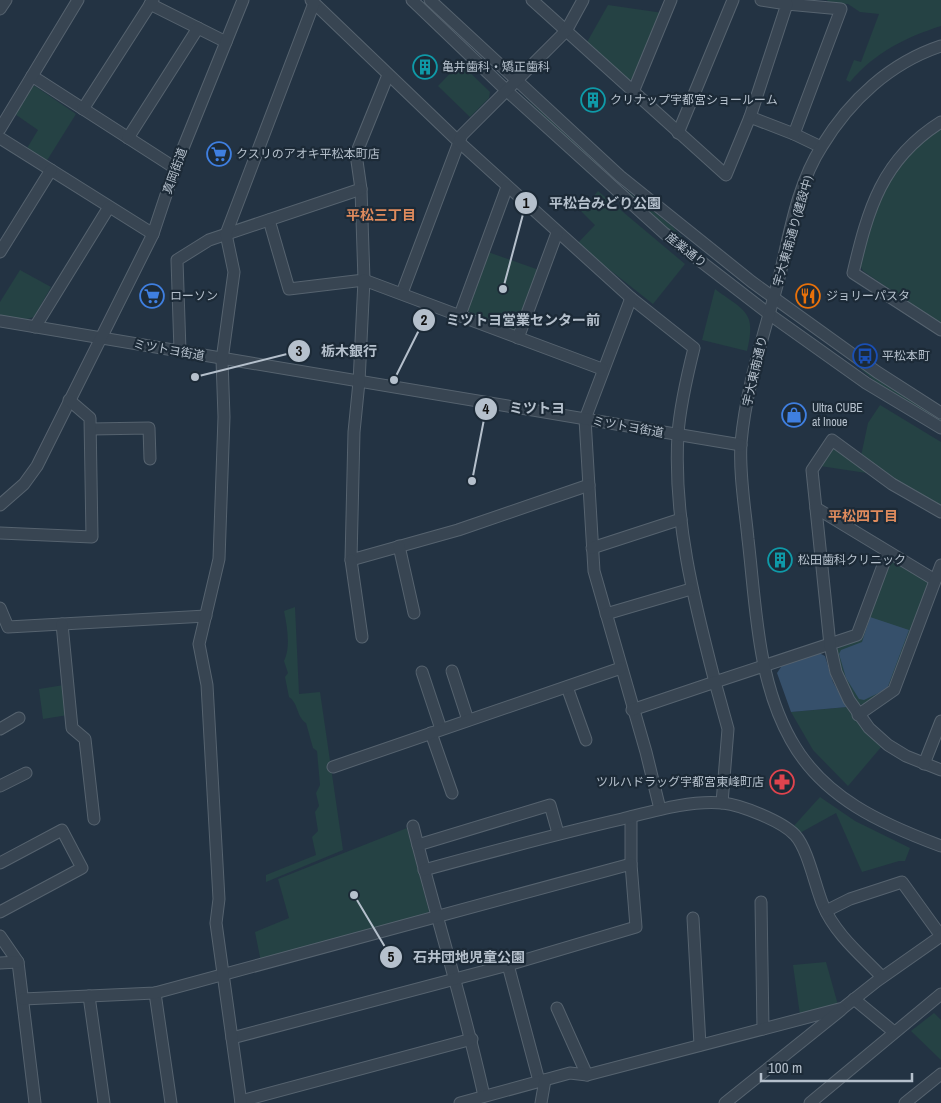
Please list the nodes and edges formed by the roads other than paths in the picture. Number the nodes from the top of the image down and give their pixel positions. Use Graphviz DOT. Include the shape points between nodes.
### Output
graph roads {
  1 [pos="6,0"];
  2 [pos="78,0"];
  3 [pos="243,0"];
  4 [pos="412,0"];
  5 [pos="430,0"];
  6 [pos="532,0"];
  7 [pos="584,0"];
  8 [pos="671,0"];
  9 [pos="733,0"];
  10 [pos="758,0"];
  11 [pos="152,2"];
  12 [pos="313,2"];
  13 [pos="787,4"];
  14 [pos="820,4"];
  15 [pos="0,9"];
  16 [pos="198,28"];
  17 [pos="566,31"];
  18 [pos="226,42"];
  19 [pos="941,46"];
  20 [pos="388,75"];
  21 [pos="32,76"];
  22 [pos="516,81"];
  23 [pos="506,90"];
  24 [pos="633,92"];
  25 [pos="83,109"];
  26 [pos="750,117"];
  27 [pos="941,122"];
  28 [pos="0,129"];
  29 [pos="678,133"];
  30 [pos="794,134"];
  31 [pos="0,138"];
  32 [pos="128,138"];
  33 [pos="459,142"];
  34 [pos="820,147"];
  35 [pos="175,168"];
  36 [pos="51,170"];
  37 [pos="508,187"];
  38 [pos="361,189"];
  39 [pos="110,207"];
  40 [pos="269,220"];
  41 [pos="557,233"];
  42 [pos="153,234"];
  43 [pos="226,234"];
  44 [pos="0,252"];
  45 [pos="364,280"];
  46 [pos="402,294"];
  47 [pos="774,297"];
  48 [pos="631,298"];
  49 [pos="769,314"];
  50 [pos="460,316"];
  51 [pos="0,321"];
  52 [pos="35,327"];
  53 [pos="941,330"];
  54 [pos="101,338"];
  55 [pos="518,338"];
  56 [pos="180,352"];
  57 [pos="222,360"];
  58 [pos="602,369"];
  59 [pos="359,382"];
  60 [pos="69,400"];
  61 [pos="941,412"];
  62 [pos="585,420"];
  63 [pos="941,428"];
  64 [pos="90,429"];
  65 [pos="678,435"];
  66 [pos="741,446"];
  67 [pos="150,459"];
  68 [pos="589,485"];
  69 [pos="0,505"];
  70 [pos="816,508"];
  71 [pos="941,512"];
  72 [pos="681,519"];
  73 [pos="0,533"];
  74 [pos="399,546"];
  75 [pos="592,548"];
  76 [pos="888,552"];
  77 [pos="351,560"];
  78 [pos="941,565"];
  79 [pos="935,580"];
  80 [pos="691,589"];
  81 [pos="0,608"];
  82 [pos="414,614"];
  83 [pos="606,614"];
  84 [pos="206,616"];
  85 [pos="62,624"];
  86 [pos="362,637"];
  87 [pos="830,645"];
  88 [pos="763,665"];
  89 [pos="621,668"];
  90 [pos="452,671"];
  91 [pos="422,672"];
  92 [pos="715,682"];
  93 [pos="567,687"];
  94 [pos="632,710"];
  95 [pos="858,715"];
  96 [pos="19,718"];
  97 [pos="468,720"];
  98 [pos="941,721"];
  99 [pos="0,728"];
  100 [pos="436,731"];
  101 [pos="586,740"];
  102 [pos="924,764"];
  103 [pos="333,767"];
  104 [pos="941,770"];
  105 [pos="26,773"];
  106 [pos="0,786"];
  107 [pos="452,792"];
  108 [pos="722,803"];
  109 [pos="660,809"];
  110 [pos="631,817"];
  111 [pos="94,819"];
  112 [pos="413,826"];
  113 [pos="558,833"];
  114 [pos="418,845"];
  115 [pos="941,846"];
  116 [pos="0,863"];
  117 [pos="631,864"];
  118 [pos="424,870"];
  119 [pos="761,902"];
  120 [pos="826,911"];
  121 [pos="0,912"];
  122 [pos="436,916"];
  123 [pos="693,918"];
  124 [pos="0,936"];
  125 [pos="941,936"];
  126 [pos="18,962"];
  127 [pos="0,963"];
  128 [pos="508,965"];
  129 [pos="224,976"];
  130 [pos="882,977"];
  131 [pos="456,978"];
  132 [pos="155,993"];
  133 [pos="941,994"];
  134 [pos="89,996"];
  135 [pos="23,999"];
  136 [pos="854,999"];
  137 [pos="557,1008"];
  138 [pos="840,1008"];
  139 [pos="763,1029"];
  140 [pos="894,1032"];
  141 [pos="232,1038"];
  142 [pos="472,1040"];
  143 [pos="700,1045"];
  144 [pos="941,1074"];
  145 [pos="588,1075"];
  146 [pos="542,1081"];
  147 [pos="484,1096"];
  148 [pos="241,1102"];
  149 [pos="36,1103"];
  150 [pos="104,1103"];
  151 [pos="171,1103"];
  152 [pos="460,1103"];
  153 [pos="541,1103"];
  154 [pos="726,1103"];
  155 [pos="810,1103"];
  156 [pos="905,1103"];
  1 -- 15 [label="street"];
  2 -- 21 [label="street"];
  3 -- 18 [label="street, 真岡街道"];
  4 -- 23 [label="street, 産業通り"];
  5 -- 22 [label="street, 産業通り"];
  6 -- 17 [label="street"];
  7 -- 17 [label="street"];
  8 -- 24 [label="street"];
  9 -- 29 [label="street"];
  10 -- 13 [label="street"];
  11 -- 16 [label="street"];
  11 -- 25 [label="street"];
  12 -- 20 [label="street"];
  12 -- 43 [label="street"];
  13 -- 14 [label="street"];
  13 -- 26 [label="street"];
  14 -- 30 [label="street" via="840,9"];
  16 -- 18 [label="street"];
  16 -- 32 [label="street"];
  17 -- 22 [label="street"];
  17 -- 24 [label="street"];
  18 -- 35 [label="street, 真岡街道"];
  19 -- 34 [label="street, 宇大東南通り(建設中)" via="915,56 870,86"];
  20 -- 33 [label="street"];
  20 -- 38 [label="street" via="356,154"];
  21 -- 25 [label="street"];
  21 -- 28 [label="street"];
  22 -- 23 [label="street"];
  22 -- 47 [label="street, 産業通り" via="620,176"];
  23 -- 33 [label="street"];
  23 -- 49 [label="street, 産業通り" via="664,233"];
  24 -- 29 [label="street"];
  25 -- 32 [label="street"];
  26 -- 29 [label="street" via="726,175"];
  26 -- 30 [label="street"];
  27 -- 53 [label="street" via="900,155 880,186 868,214 853,273"];
  30 -- 34 [label="street"];
  31 -- 36 [label="street"];
  32 -- 35 [label="street"];
  33 -- 37 [label="street"];
  33 -- 46 [label="street"];
  34 -- 47 [label="street, 宇大東南通り(建設中)" via="799,198"];
  35 -- 42 [label="street, 真岡街道"];
  36 -- 39 [label="street"];
  36 -- 44 [label="street"];
  37 -- 41 [label="street"];
  37 -- 50 [label="street"];
  38 -- 40 [label="street"];
  38 -- 45 [label="street"];
  39 -- 42 [label="street"];
  39 -- 52 [label="street"];
  40 -- 43 [label="street"];
  40 -- 45 [label="street" via="289,289"];
  41 -- 48 [label="street"];
  41 -- 55 [label="street"];
  42 -- 54 [label="street, 真岡街道"];
  43 -- 56 [label="street" via="209,240 177,260"];
  43 -- 57 [label="street" via="233,280"];
  45 -- 46 [label="street"];
  45 -- 59 [label="street"];
  46 -- 50 [label="street"];
  47 -- 49 [label="street, 宇大東南通り"];
  47 -- 61 [label="street, 産業通り" via="877,372"];
  48 -- 58 [label="street"];
  48 -- 65 [label="street" via="694,348"];
  49 -- 63 [label="street, 産業通り" via="867,384"];
  49 -- 66 [label="street, 宇大東南通り" via="747,403"];
  50 -- 55 [label="street"];
  51 -- 52 [label="street, ミツトヨ街道"];
  52 -- 54 [label="street, ミツトヨ街道"];
  54 -- 56 [label="street, ミツトヨ街道"];
  54 -- 60 [label="street, 真岡街道"];
  55 -- 58 [label="street"];
  56 -- 57 [label="street, ミツトヨ街道"];
  57 -- 59 [label="street, ミツトヨ街道"];
  57 -- 84 [label="street" via="224,417 220,559"];
  58 -- 62 [label="street"];
  59 -- 62 [label="street, ミツトヨ街道"];
  59 -- 77 [label="street" via="354,432"];
  60 -- 64 [label="street" via="90,418"];
  60 -- 69 [label="street, 真岡街道" via="30,476"];
  62 -- 65 [label="street, ミツトヨ街道"];
  62 -- 68 [label="street"];
  64 -- 67 [label="street" via="149,428"];
  64 -- 73 [label="street" via="92,537"];
  65 -- 66 [label="street, ミツトヨ街道"];
  65 -- 72 [label="street"];
  66 -- 88 [label="street, 宇大東南通り"];
  68 -- 74 [label="street" via="458,530"];
  68 -- 75 [label="street"];
  70 -- 71 [label="street" via="812,470 832,440 892,484"];
  70 -- 76 [label="street"];
  70 -- 87 [label="street"];
  72 -- 75 [label="street"];
  72 -- 80 [label="street"];
  74 -- 77 [label="street"];
  74 -- 82 [label="street"];
  75 -- 83 [label="street" via="594,571"];
  76 -- 79 [label="street"];
  76 -- 87 [label="street" via="857,635"];
  77 -- 86 [label="street"];
  78 -- 79 [label="street"];
  79 -- 95 [label="street" via="894,690"];
  80 -- 83 [label="street"];
  80 -- 92 [label="street"];
  81 -- 85 [label="street" via="8,627"];
  83 -- 89 [label="street"];
  84 -- 85 [label="street"];
  84 -- 129 [label="street" via="200,644 207,684 219,899 216,923"];
  85 -- 111 [label="street" via="72,728 85,739"];
  87 -- 88 [label="street"];
  87 -- 95 [label="street" via="843,689"];
  88 -- 92 [label="street"];
  88 -- 115 [label="street, 宇大東南通り" via="772,698 791,741 825,783 874,818"];
  89 -- 93 [label="street"];
  89 -- 94 [label="street"];
  90 -- 97 [label="street"];
  91 -- 100 [label="street"];
  92 -- 94 [label="street"];
  92 -- 108 [label="street" via="728,729"];
  93 -- 97 [label="street"];
  93 -- 101 [label="street"];
  94 -- 109 [label="street"];
  95 -- 102 [label="street" via="888,745"];
  96 -- 99 [label="street"];
  97 -- 100 [label="street"];
  98 -- 102 [label="street"];
  100 -- 103 [label="street"];
  100 -- 107 [label="street"];
  102 -- 104 [label="street"];
  105 -- 106 [label="street"];
  108 -- 109 [label="street"];
  108 -- 120 [label="street" via="747,809 796,836"];
  109 -- 110 [label="street"];
  110 -- 113 [label="street"];
  110 -- 117 [label="street"];
  112 -- 114 [label="street"];
  113 -- 114 [label="street" via="550,805"];
  113 -- 118 [label="street"];
  114 -- 118 [label="street"];
  116 -- 121 [label="street" via="62,830 82,868"];
  117 -- 122 [label="street"];
  117 -- 128 [label="street" via="636,927"];
  118 -- 122 [label="street"];
  119 -- 139 [label="street"];
  120 -- 125 [label="street" via="850,898 902,882"];
  120 -- 130 [label="street" via="838,932"];
  122 -- 129 [label="street"];
  122 -- 131 [label="street"];
  123 -- 143 [label="street"];
  124 -- 126 [label="street"];
  125 -- 130 [label="street"];
  126 -- 127 [label="street"];
  126 -- 135 [label="street"];
  128 -- 131 [label="street"];
  128 -- 146 [label="street"];
  129 -- 132 [label="street"];
  129 -- 141 [label="street"];
  130 -- 136 [label="street"];
  131 -- 141 [label="street"];
  131 -- 142 [label="street"];
  132 -- 134 [label="street"];
  132 -- 151 [label="street"];
  133 -- 140 [label="street"];
  134 -- 135 [label="street"];
  134 -- 150 [label="street"];
  135 -- 149 [label="street"];
  136 -- 138 [label="street"];
  136 -- 140 [label="street"];
  137 -- 145 [label="street"];
  138 -- 139 [label="street"];
  138 -- 154 [label="street"];
  139 -- 143 [label="street"];
  140 -- 155 [label="street"];
  141 -- 148 [label="street"];
  142 -- 147 [label="street"];
  142 -- 148 [label="street"];
  143 -- 145 [label="street"];
  144 -- 156 [label="street"];
  145 -- 146 [label="street" via="570,1073"];
  146 -- 147 [label="street"];
  146 -- 153 [label="street"];
  147 -- 152 [label="street"];
}
